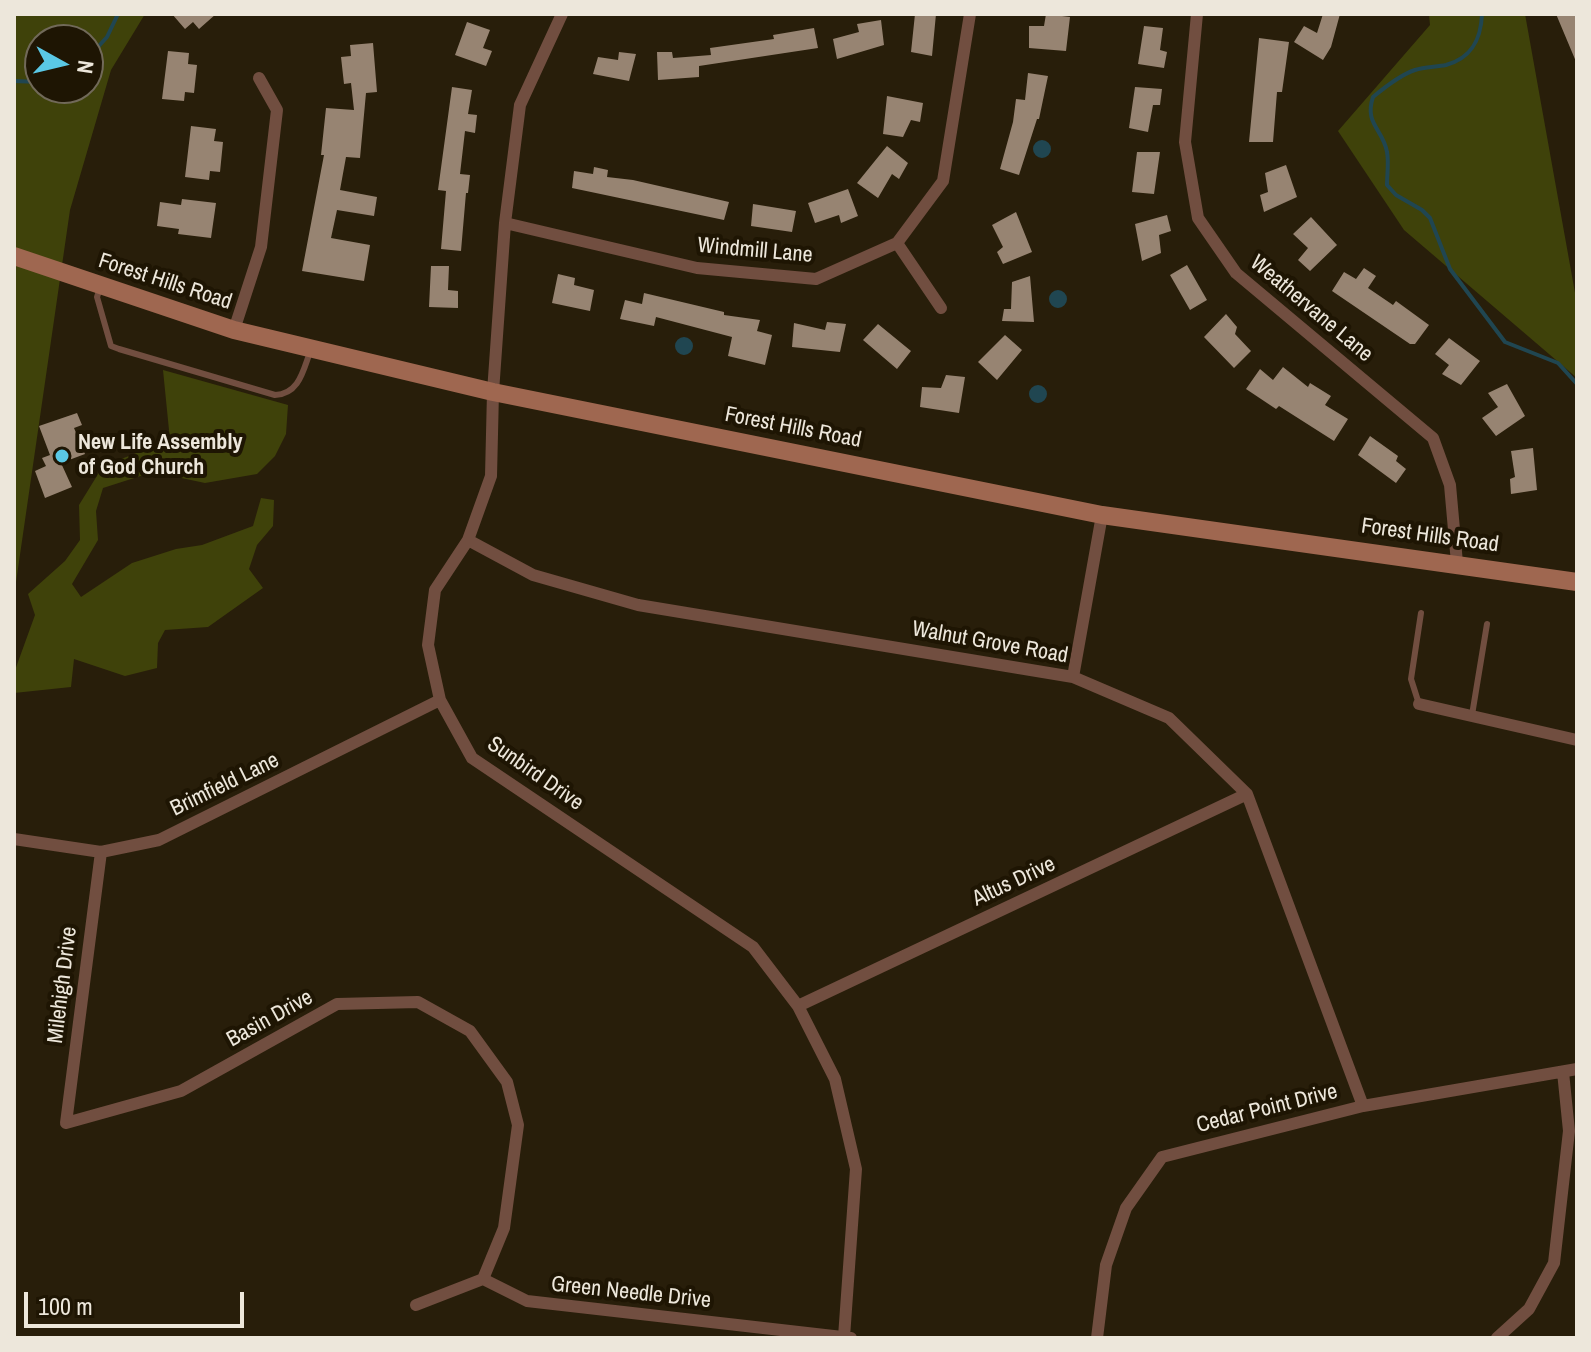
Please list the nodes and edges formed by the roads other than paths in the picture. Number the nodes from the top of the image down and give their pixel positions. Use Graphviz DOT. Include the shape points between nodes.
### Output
graph roads {
  1 [pos="562,14"];
  2 [pos="970,14"];
  3 [pos="1197,14"];
  4 [pos="259,78"];
  5 [pos="505,223"];
  6 [pos="897,243"];
  7 [pos="14,256"];
  8 [pos="100,286"];
  9 [pos="941,308"];
  10 [pos="234,330"];
  11 [pos="311,348"];
  12 [pos="493,392"];
  13 [pos="1102,515"];
  14 [pos="468,540"];
  15 [pos="1457,563"];
  16 [pos="1577,582"];
  17 [pos="1421,613"];
  18 [pos="1487,624"];
  19 [pos="1073,677"];
  20 [pos="440,700"];
  21 [pos="1419,704"];
  22 [pos="1471,717"];
  23 [pos="1577,740"];
  24 [pos="1247,794"];
  25 [pos="14,839"];
  26 [pos="101,852"];
  27 [pos="798,1006"];
  28 [pos="1577,1069"];
  29 [pos="1563,1072"];
  30 [pos="1363,1106"];
  31 [pos="66,1123"];
  32 [pos="483,1279"];
  33 [pos="416,1305"];
  34 [pos="844,1337"];
  35 [pos="851,1338"];
  36 [pos="1097,1338"];
  37 [pos="1497,1338"];
  1 -- 5 [label="street, Sunbird Drive" via="520,105"];
  2 -- 6 [label="street, Windmill Lane" via="943,181"];
  3 -- 15 [label="street, Weathervane Lane" via="1185,142 1198,218 1236,273 1433,438 1450,485"];
  4 -- 10 [label="street" via="277,110 261,247"];
  5 -- 6 [label="street, Windmill Lane" via="697,268 816,279"];
  5 -- 12 [label="street, Sunbird Drive"];
  6 -- 9 [label="street"];
  7 -- 8 [label="street, Forest Hills Road"];
  8 -- 10 [label="street, Forest Hills Road"];
  8 -- 11 [label="lane" via="97,297 111,346 275,395 296,386"];
  10 -- 11 [label="street, Forest Hills Road"];
  11 -- 12 [label="street, Forest Hills Road"];
  12 -- 13 [label="street, Forest Hills Road"];
  12 -- 14 [label="street, Sunbird Drive" via="491,476"];
  13 -- 15 [label="street, Forest Hills Road"];
  13 -- 19 [label="street"];
  14 -- 19 [label="street, Walnut Grove Road" via="533,575 638,605"];
  14 -- 20 [label="street, Sunbird Drive" via="435,590 428,645"];
  15 -- 16 [label="street, Forest Hills Road"];
  17 -- 21 [label="lane" via="1411,679"];
  18 -- 22 [label="lane"];
  19 -- 24 [label="street, Walnut Grove Road" via="1169,718"];
  20 -- 26 [label="street, Brimfield Lane" via="159,840"];
  20 -- 27 [label="street, Sunbird Drive" via="472,758 753,947"];
  21 -- 22 [label="street"];
  22 -- 23 [label="street"];
  24 -- 27 [label="street, Altus Drive"];
  24 -- 30 [label="street, Walnut Grove Road"];
  25 -- 26 [label="street, Brimfield Lane"];
  26 -- 31 [label="street, Milehigh Drive"];
  27 -- 34 [label="street, Sunbird Drive" via="835,1079 856,1169"];
  28 -- 29 [label="street, Cedar Point Drive"];
  29 -- 30 [label="street, Cedar Point Drive"];
  29 -- 37 [label="street" via="1569,1131 1554,1263 1529,1309"];
  30 -- 36 [label="street, Cedar Point Drive" via="1162,1157 1126,1208 1106,1265"];
  31 -- 32 [label="street, Basin Drive" via="181,1091 337,1004 418,1002 470,1031 507,1082 518,1125 504,1228"];
  32 -- 33 [label="street"];
  32 -- 34 [label="street, Green Needle Drive" via="527,1301"];
  34 -- 35 [label="street, Green Needle Drive"];
}
